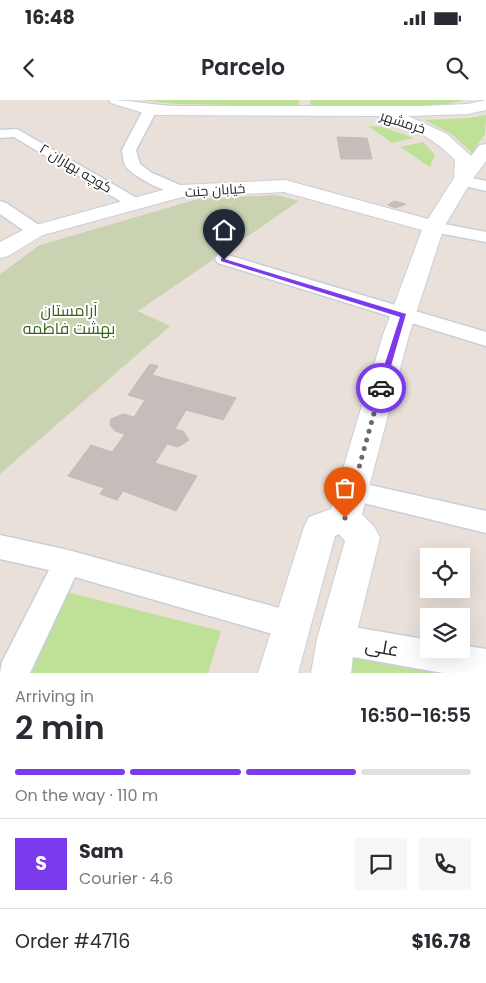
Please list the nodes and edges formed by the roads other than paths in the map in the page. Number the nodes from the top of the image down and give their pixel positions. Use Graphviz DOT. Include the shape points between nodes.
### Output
graph roads {
  1 [pos="117,100"];
  2 [pos="486,104"];
  3 [pos="150,110"];
  4 [pos="366,111"];
  5 [pos="0,134"];
  6 [pos="486,149"];
  7 [pos="470,182"];
  8 [pos="181,191"];
  9 [pos="136,204"];
  10 [pos="0,206"];
  11 [pos="434,227"];
  12 [pos="36,231"];
  13 [pos="486,237"];
  14 [pos="0,251"];
  15 [pos="224,260"];
  16 [pos="404,316"];
  17 [pos="486,339"];
  18 [pos="348,505"];
  19 [pos="486,522"];
  20 [pos="0,547"];
  21 [pos="68,562"];
  22 [pos="290,625"];
  23 [pos="333,656"];
  24 [pos="486,665"];
  25 [pos="13,673"];
  26 [pos="278,673"];
  1 -- 3 [label="main road"];
  2 -- 4 [label="main road" via="453,111"];
  3 -- 4 [label="main road"];
  3 -- 8 [label="street" via="129,150 133,166 146,176"];
  4 -- 7 [label="main road, خرمشهر" via="424,126 449,142 464,159"];
  5 -- 9 [label="street, کوچه بهاران ۲" via="17,132"];
  6 -- 7 [label="main road"];
  7 -- 11 [label="main road"];
  8 -- 9 [label="main road, خیابان جنت"];
  8 -- 11 [label="main road, خیابان جنت" via="285,186"];
  9 -- 12 [label="main road, خیابان جنت"];
  10 -- 12 [label="street"];
  11 -- 13 [label="street"];
  11 -- 16 [label="main road"];
  12 -- 14 [label="main road, خیابان جنت"];
  15 -- 16 [label="street"];
  16 -- 17 [label="street"];
  16 -- 18 [label="main road"];
  18 -- 19 [label="street"];
  18 -- 22 [label="main road" via="321,526"];
  18 -- 23 [label="main road" via="363,538"];
  20 -- 21 [label="street"];
  21 -- 22 [label="street"];
  21 -- 25 [label="street"];
  22 -- 26 [label="main road"];
  23 -- 24 [label="street, علی"];
}
